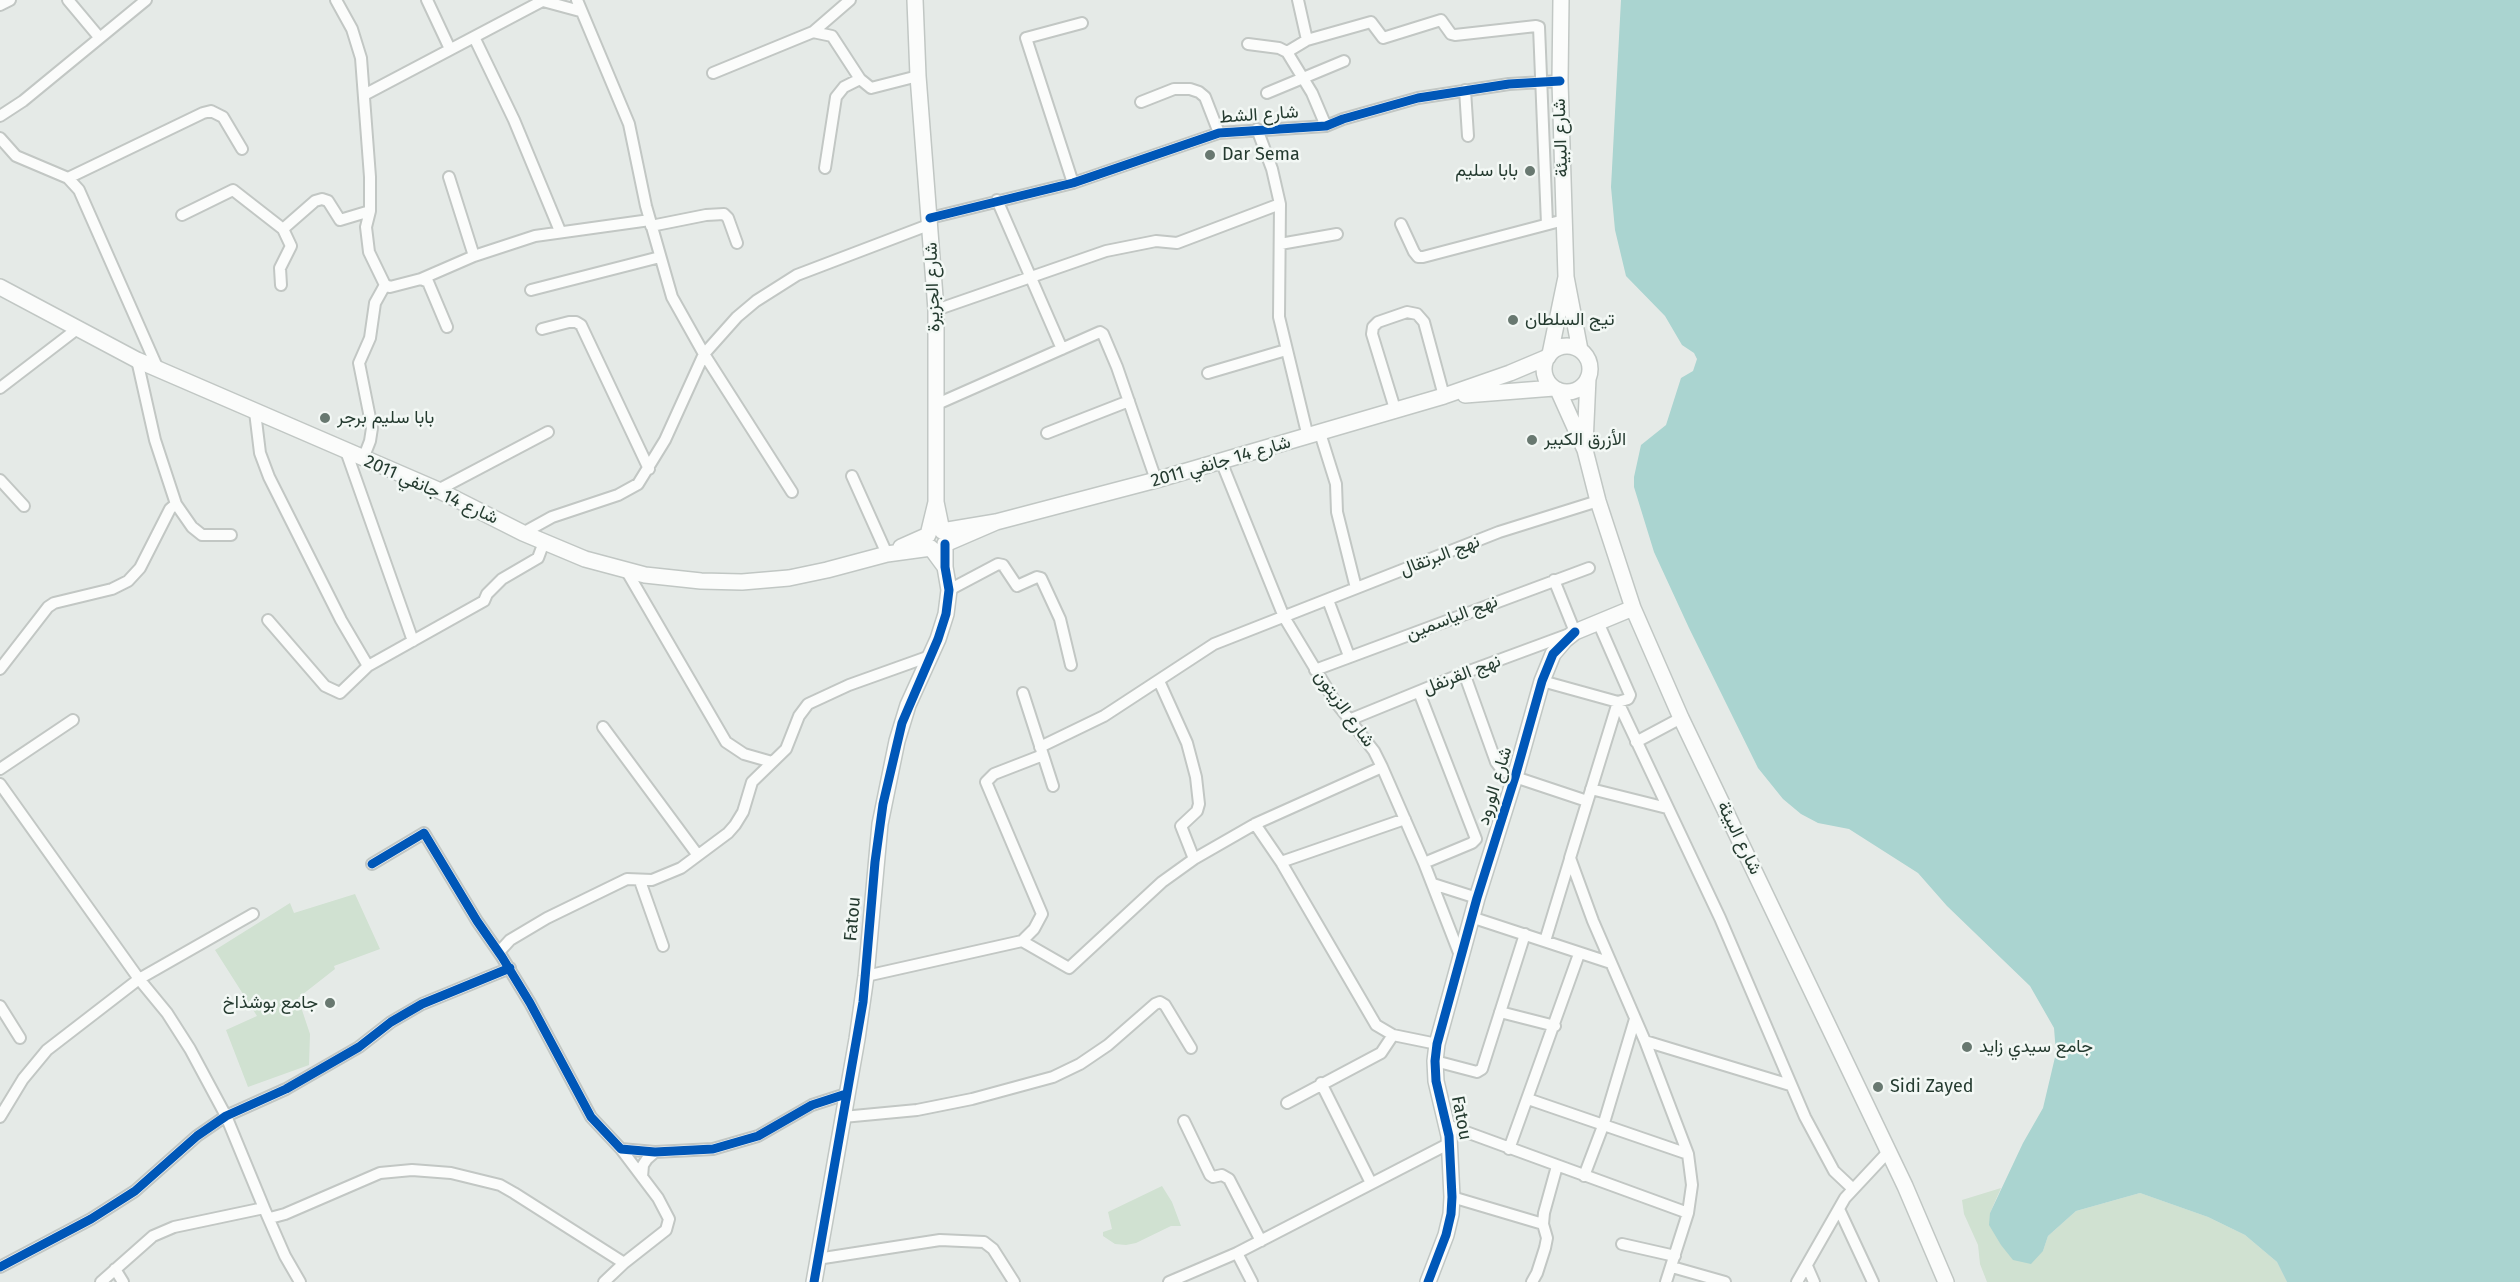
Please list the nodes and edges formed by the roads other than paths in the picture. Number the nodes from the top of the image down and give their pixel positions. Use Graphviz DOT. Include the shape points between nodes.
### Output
graph roads {
  1 [pos="10,0"];
  2 [pos="68,0"];
  3 [pos="146,0"];
  4 [pos="336,0"];
  5 [pos="427,0"];
  6 [pos="543,0"];
  7 [pos="577,0"];
  8 [pos="850,0"];
  9 [pos="915,0"];
  10 [pos="1298,0"];
  11 [pos="1561,0"];
  12 [pos="0,5"];
  13 [pos="580,11"];
  14 [pos="1082,23"];
  15 [pos="813,32"];
  16 [pos="474,37"];
  17 [pos="99,38"];
  18 [pos="1306,40"];
  19 [pos="1248,44"];
  20 [pos="450,49"];
  21 [pos="1287,52"];
  22 [pos="1344,61"];
  23 [pos="713,73"];
  24 [pos="918,76"];
  25 [pos="860,78"];
  26 [pos="1304,79"];
  27 [pos="1560,81"];
  28 [pos="1542,83"];
  29 [pos="1465,90"];
  30 [pos="1267,93"];
  31 [pos="364,95"];
  32 [pos="1141,102"];
  33 [pos="0,116"];
  34 [pos="1326,126"];
  35 [pos="1257,129"];
  36 [pos="1219,132"];
  37 [pos="1468,136"];
  38 [pos="0,138"];
  39 [pos="242,149"];
  40 [pos="825,168"];
  41 [pos="449,177"];
  42 [pos="68,178"];
  43 [pos="1073,183"];
  44 [pos="997,200"];
  45 [pos="1280,204"];
  46 [pos="370,211"];
  47 [pos="183,215"];
  48 [pos="1564,220"];
  49 [pos="930,221"];
  50 [pos="650,223"];
  51 [pos="1401,224"];
  52 [pos="1546,224"];
  53 [pos="283,229"];
  54 [pos="560,231"];
  55 [pos="1337,234"];
  56 [pos="737,243"];
  57 [pos="1280,244"];
  58 [pos="474,256"];
  59 [pos="660,257"];
  60 [pos="1566,277"];
  61 [pos="1030,278"];
  62 [pos="421,279"];
  63 [pos="280,285"];
  64 [pos="384,285"];
  65 [pos="0,287"];
  66 [pos="531,290"];
  67 [pos="936,310"];
  68 [pos="447,327"];
  69 [pos="77,329"];
  70 [pos="542,329"];
  71 [pos="1062,349"];
  72 [pos="1286,350"];
  73 [pos="1580,350"];
  74 [pos="704,354"];
  75 [pos="1549,355"];
  76 [pos="137,360"];
  77 [pos="158,369"];
  78 [pos="1208,373"];
  79 [pos="1588,378"];
  80 [pos="0,388"];
  81 [pos="1556,389"];
  82 [pos="1444,396"];
  83 [pos="1129,400"];
  84 [pos="935,405"];
  85 [pos="1395,409"];
  86 [pos="255,412"];
  87 [pos="548,432"];
  88 [pos="1047,433"];
  89 [pos="1314,435"];
  90 [pos="1585,450"];
  91 [pos="346,452"];
  92 [pos="363,459"];
  93 [pos="1221,461"];
  94 [pos="649,470"];
  95 [pos="852,476"];
  96 [pos="0,480"];
  97 [pos="1156,480"];
  98 [pos="438,490"];
  99 [pos="792,492"];
  100 [pos="1598,501"];
  101 [pos="176,504"];
  102 [pos="24,506"];
  103 [pos="523,533"];
  104 [pos="231,535"];
  105 [pos="937,539"];
  106 [pos="544,542"];
  107 [pos="887,554"];
  108 [pos="1589,568"];
  109 [pos="626,570"];
  110 [pos="1554,580"];
  111 [pos="1356,588"];
  112 [pos="949,590"];
  113 [pos="1328,600"];
  114 [pos="1633,608"];
  115 [pos="1284,617"];
  116 [pos="268,620"];
  117 [pos="1598,622"];
  118 [pos="1575,632"];
  119 [pos="413,641"];
  120 [pos="930,656"];
  121 [pos="1349,656"];
  122 [pos="1071,665"];
  123 [pos="368,666"];
  124 [pos="0,669"];
  125 [pos="1315,670"];
  126 [pos="1464,673"];
  127 [pos="1159,681"];
  128 [pos="1542,681"];
  129 [pos="1419,692"];
  130 [pos="1023,693"];
  131 [pos="1618,702"];
  132 [pos="1682,718"];
  133 [pos="73,720"];
  134 [pos="1349,720"];
  135 [pos="603,727"];
  136 [pos="1636,742"];
  137 [pos="1042,751"];
  138 [pos="772,762"];
  139 [pos="1383,767"];
  140 [pos="0,769"];
  141 [pos="1515,777"];
  142 [pos="0,784"];
  143 [pos="1053,786"];
  144 [pos="1591,789"];
  145 [pos="1587,801"];
  146 [pos="1667,808"];
  147 [pos="1405,819"];
  148 [pos="1256,824"];
  149 [pos="698,855"];
  150 [pos="1570,858"];
  151 [pos="1194,859"];
  152 [pos="1281,862"];
  153 [pos="1424,863"];
  154 [pos="372,864"];
  155 [pos="640,881"];
  156 [pos="1432,884"];
  157 [pos="1477,898"];
  158 [pos="253,914"];
  159 [pos="1472,917"];
  160 [pos="1525,934"];
  161 [pos="1022,941"];
  162 [pos="1545,941"];
  163 [pos="663,946"];
  164 [pos="499,952"];
  165 [pos="1579,954"];
  166 [pos="1461,960"];
  167 [pos="1611,963"];
  168 [pos="510,968"];
  169 [pos="866,976"];
  170 [pos="139,979"];
  171 [pos="0,1006"];
  172 [pos="1500,1011"];
  173 [pos="1635,1019"];
  174 [pos="1555,1026"];
  175 [pos="1393,1035"];
  176 [pos="20,1038"];
  177 [pos="1645,1041"];
  178 [pos="1437,1044"];
  179 [pos="1191,1048"];
  180 [pos="1435,1061"];
  181 [pos="1321,1083"];
  182 [pos="1790,1085"];
  183 [pos="846,1094"];
  184 [pos="1528,1099"];
  185 [pos="1287,1103"];
  186 [pos="226,1116"];
  187 [pos="0,1117"];
  188 [pos="843,1117"];
  189 [pos="1184,1121"];
  190 [pos="1447,1125"];
  191 [pos="1604,1126"];
  192 [pos="1450,1143"];
  193 [pos="621,1149"];
  194 [pos="1509,1149"];
  195 [pos="655,1152"];
  196 [pos="1888,1152"];
  197 [pos="1688,1154"];
  198 [pos="1557,1166"];
  199 [pos="1584,1176"];
  200 [pos="642,1177"];
  201 [pos="1371,1183"];
  202 [pos="1852,1188"];
  203 [pos="1452,1197"];
  204 [pos="264,1208"];
  205 [pos="1839,1209"];
  206 [pos="1688,1213"];
  207 [pos="1919,1217"];
  208 [pos="270,1218"];
  209 [pos="1543,1224"];
  210 [pos="1261,1241"];
  211 [pos="1622,1244"];
  212 [pos="1237,1252"];
  213 [pos="818,1259"];
  214 [pos="1674,1261"];
  215 [pos="624,1263"];
  216 [pos="1807,1266"];
  217 [pos="0,1267"];
  218 [pos="115,1269"];
  219 [pos="101,1282"];
  220 [pos="123,1282"];
  221 [pos="300,1282"];
  222 [pos="604,1282"];
  223 [pos="814,1282"];
  224 [pos="1014,1282"];
  225 [pos="1169,1282"];
  226 [pos="1252,1282"];
  227 [pos="1428,1282"];
  228 [pos="1532,1282"];
  229 [pos="1666,1282"];
  230 [pos="1725,1282"];
  231 [pos="1797,1282"];
  232 [pos="1814,1282"];
  233 [pos="1873,1282"];
  234 [pos="1946,1282"];
  235 [pos="1958,1282"];
  1 -- 12 [label="street"];
  2 -- 17 [label="street"];
  3 -- 17 [label="street"];
  4 -- 31 [label="street" via="358,46"];
  5 -- 20 [label="street"];
  6 -- 13 [label="street"];
  6 -- 16 [label="street"];
  7 -- 13 [label="street"];
  8 -- 15 [label="street"];
  9 -- 24 [label="main road, شارع الجزيرة"];
  10 -- 18 [label="street"];
  11 -- 27 [label="main road, شارع البيئة"];
  13 -- 50 [label="street" via="629,124"];
  14 -- 43 [label="street" via="1026,38"];
  15 -- 23 [label="street"];
  15 -- 25 [label="street" via="832,36"];
  16 -- 20 [label="street"];
  16 -- 54 [label="street"];
  17 -- 33 [label="street"];
  18 -- 21 [label="street"];
  18 -- 28 [label="street" via="1371,22 1383,38 1441,20 1455,35 1536,26 1541,31"];
  19 -- 21 [label="street"];
  20 -- 31 [label="street"];
  21 -- 26 [label="street"];
  22 -- 26 [label="street"];
  24 -- 25 [label="street" via="871,88"];
  24 -- 49 [label="main road, شارع الجزيرة"];
  25 -- 40 [label="street" via="836,97"];
  26 -- 30 [label="street"];
  26 -- 34 [label="street"];
  27 -- 28 [label="street, شارع الشط"];
  27 -- 48 [label="main road, شارع البيئة"];
  28 -- 29 [label="street, شارع الشط"];
  28 -- 52 [label="street"];
  29 -- 34 [label="street, شارع الشط" via="1418,98"];
  29 -- 37 [label="street"];
  31 -- 46 [label="street"];
  32 -- 36 [label="street" via="1174,89 1199,92 1205,97"];
  34 -- 35 [label="street, شارع الشط"];
  35 -- 36 [label="street, شارع الشط"];
  35 -- 45 [label="street"];
  36 -- 43 [label="street, شارع الشط"];
  38 -- 42 [label="street" via="16,156"];
  39 -- 42 [label="street" via="217,112 203,112"];
  41 -- 58 [label="street"];
  42 -- 77 [label="street" via="86,202"];
  43 -- 44 [label="street, شارع الشط"];
  44 -- 49 [label="street, شارع الشط"];
  44 -- 61 [label="street"];
  45 -- 57 [label="street"];
  45 -- 61 [label="street" via="1177,243 1156,241 1106,251"];
  46 -- 53 [label="street" via="340,220 328,201 315,201"];
  46 -- 64 [label="street" via="366,228 369,252"];
  47 -- 53 [label="street" via="233,190"];
  48 -- 52 [label="street"];
  48 -- 60 [label="main road, شارع البيئة"];
  49 -- 67 [label="main road, شارع الجزيرة"];
  49 -- 74 [label="street, شارع الشط" via="770,290 737,316"];
  50 -- 54 [label="street"];
  50 -- 56 [label="street" via="724,214"];
  50 -- 59 [label="street"];
  51 -- 52 [label="street" via="1414,252 1423,257"];
  53 -- 63 [label="street" via="291,246 280,268"];
  54 -- 58 [label="street"];
  55 -- 57 [label="street"];
  57 -- 72 [label="street" via="1278,308"];
  58 -- 62 [label="street"];
  59 -- 66 [label="street"];
  59 -- 74 [label="street" via="672,297"];
  60 -- 73 [label="main road, شارع البيئة"];
  60 -- 75 [label="main road, شارع البيئة"];
  61 -- 67 [label="street"];
  61 -- 71 [label="street"];
  62 -- 64 [label="street"];
  62 -- 68 [label="street" via="432,288"];
  64 -- 92 [label="street" via="375,303 370,338 359,363 372,428"];
  65 -- 69 [label="main road, شارع 14 جانفي 2011"];
  67 -- 84 [label="main road, شارع الجزيرة"];
  69 -- 76 [label="main road, شارع 14 جانفي 2011"];
  69 -- 80 [label="street"];
  70 -- 94 [label="street" via="569,322 581,325"];
  71 -- 83 [label="street" via="1096,333 1103,334"];
  71 -- 84 [label="street"];
  72 -- 78 [label="street"];
  72 -- 89 [label="street"];
  73 -- 75 [label="main road" via="1568,346"];
  73 -- 79 [label="main road" via="1589,363"];
  74 -- 94 [label="street, شارع الشط"];
  74 -- 99 [label="street"];
  75 -- 81 [label="main road" via="1544,370"];
  75 -- 82 [label="main road, شارع 14 جانفي 2011"];
  76 -- 77 [label="main road, شارع 14 جانفي 2011"];
  76 -- 101 [label="street" via="155,440"];
  77 -- 86 [label="main road, شارع 14 جانفي 2011"];
  79 -- 81 [label="main road" via="1572,392"];
  79 -- 90 [label="main road, شارع البيئة"];
  81 -- 82 [label="main road, شارع 14 جانفي 2011"];
  81 -- 90 [label="main road, شارع البيئة"];
  82 -- 85 [label="main road, شارع 14 جانفي 2011"];
  82 -- 85 [label="street" via="1424,322 1417,314 1407,312 1378,322 1372,334"];
  83 -- 88 [label="street"];
  83 -- 97 [label="street"];
  84 -- 105 [label="main road, شارع الجزيرة"];
  85 -- 89 [label="main road, شارع 14 جانفي 2011"];
  86 -- 91 [label="main road, شارع 14 جانفي 2011"];
  86 -- 123 [label="street" via="260,453 269,477"];
  87 -- 98 [label="street"];
  89 -- 93 [label="main road, شارع 14 جانفي 2011"];
  89 -- 111 [label="street" via="1336,484 1337,512"];
  90 -- 100 [label="main road, شارع البيئة"];
  91 -- 92 [label="main road, شارع 14 جانفي 2011"];
  91 -- 119 [label="street"];
  92 -- 98 [label="main road, شارع 14 جانفي 2011"];
  93 -- 97 [label="main road, شارع 14 جانفي 2011"];
  93 -- 115 [label="street, شارع الزيتون"];
  94 -- 103 [label="street, شارع الشط" via="631,489 552,517"];
  95 -- 107 [label="street"];
  96 -- 102 [label="street"];
  97 -- 105 [label="main road, شارع 14 جانفي 2011"];
  98 -- 103 [label="main road, شارع 14 جانفي 2011"];
  100 -- 111 [label="street, نهج البرتقال" via="1499,532"];
  100 -- 114 [label="main road, شارع البيئة"];
  101 -- 104 [label="street" via="202,535"];
  101 -- 124 [label="street" via="170,508 140,568 128,581 48,607"];
  103 -- 106 [label="main road, شارع 14 جانفي 2011"];
  105 -- 107 [label="main road, شارع 14 جانفي 2011"];
  105 -- 112 [label="main road, Fatou"];
  106 -- 109 [label="main road, شارع 14 جانفي 2011"];
  106 -- 119 [label="street" via="538,558 502,579 484,601"];
  107 -- 109 [label="main road, شارع 14 جانفي 2011" via="806,575 742,582 664,579"];
  108 -- 110 [label="street, نهج الياسمين"];
  109 -- 138 [label="street" via="726,742 744,754"];
  110 -- 118 [label="street"];
  110 -- 121 [label="street, نهج الياسمين"];
  111 -- 113 [label="street, نهج البرتقال"];
  112 -- 120 [label="main road, Fatou" via="943,626"];
  112 -- 122 [label="street" via="998,564 1003,565 1017,586 1041,578 1060,620"];
  113 -- 115 [label="street, نهج البرتقال"];
  113 -- 121 [label="street"];
  114 -- 117 [label="main road"];
  114 -- 132 [label="main road, شارع البيئة"];
  115 -- 125 [label="street, شارع الزيتون"];
  115 -- 127 [label="street, نهج البرتقال" via="1214,644"];
  116 -- 123 [label="street" via="325,686 340,693"];
  117 -- 118 [label="main road"];
  117 -- 131 [label="street" via="1630,695"];
  118 -- 126 [label="street, نهج القرنفل"];
  118 -- 128 [label="main road, شارع الورود" via="1553,654"];
  119 -- 123 [label="street"];
  120 -- 138 [label="street" via="808,704 799,716 791,742"];
  120 -- 169 [label="main road, Fatou" via="902,723 883,804"];
  121 -- 125 [label="street, نهج الياسمين"];
  125 -- 134 [label="street, شارع الزيتون"];
  126 -- 129 [label="street, نهج القرنفل"];
  126 -- 141 [label="street" via="1496,762"];
  127 -- 137 [label="street, نهج البرتقال"];
  127 -- 151 [label="street" via="1187,743 1196,777 1197,811 1181,826"];
  128 -- 131 [label="street"];
  128 -- 141 [label="main road, شارع الورود"];
  129 -- 134 [label="street, نهج القرنفل"];
  129 -- 153 [label="street" via="1476,839"];
  130 -- 137 [label="street"];
  131 -- 136 [label="street"];
  131 -- 144 [label="street"];
  132 -- 136 [label="street"];
  132 -- 196 [label="main road, شارع البيئة"];
  133 -- 140 [label="street"];
  134 -- 139 [label="street, شارع الزيتون"];
  135 -- 149 [label="street"];
  136 -- 146 [label="street"];
  137 -- 143 [label="street"];
  137 -- 161 [label="street, نهج البرتقال" via="994,774 986,782 1042,914"];
  138 -- 149 [label="street" via="752,782 735,825"];
  139 -- 147 [label="street, شارع الزيتون"];
  139 -- 148 [label="street"];
  141 -- 145 [label="street"];
  141 -- 157 [label="main road, شارع الورود"];
  142 -- 170 [label="street"];
  144 -- 145 [label="street"];
  144 -- 146 [label="street"];
  145 -- 150 [label="street"];
  146 -- 182 [label="street" via="1720,918"];
  147 -- 152 [label="street"];
  147 -- 153 [label="street, شارع الزيتون"];
  148 -- 151 [label="street"];
  148 -- 152 [label="street"];
  149 -- 155 [label="street" via="664,876"];
  150 -- 162 [label="street"];
  150 -- 167 [label="street"];
  151 -- 161 [label="street" via="1162,882 1068,968"];
  152 -- 175 [label="street" via="1367,1014"];
  153 -- 156 [label="street, شارع الزيتون"];
  154 -- 164 [label="street" via="424,833"];
  155 -- 163 [label="street"];
  155 -- 164 [label="street" via="627,879 547,918 510,940"];
  156 -- 157 [label="street"];
  156 -- 166 [label="street, شارع الزيتون"];
  157 -- 159 [label="main road, شارع الورود"];
  158 -- 170 [label="street"];
  159 -- 160 [label="street"];
  159 -- 166 [label="main road, شارع الورود"];
  160 -- 162 [label="street"];
  160 -- 172 [label="street"];
  161 -- 169 [label="street"];
  162 -- 165 [label="street"];
  164 -- 168 [label="street"];
  165 -- 167 [label="street"];
  165 -- 174 [label="street"];
  166 -- 178 [label="main road, Fatou"];
  167 -- 173 [label="street"];
  168 -- 186 [label="street" via="422,1004 359,1047 286,1089"];
  168 -- 193 [label="street" via="591,1117"];
  169 -- 183 [label="main road, Fatou"];
  170 -- 186 [label="street" via="190,1049"];
  170 -- 187 [label="street" via="47,1050"];
  171 -- 176 [label="street"];
  172 -- 174 [label="street"];
  172 -- 180 [label="street" via="1481,1071"];
  173 -- 177 [label="street"];
  173 -- 191 [label="street"];
  174 -- 184 [label="street"];
  175 -- 178 [label="street"];
  175 -- 181 [label="street" via="1381,1053"];
  177 -- 182 [label="street"];
  177 -- 197 [label="street"];
  178 -- 180 [label="main road, Fatou"];
  179 -- 188 [label="street" via="1160,1002 1108,1045 1053,1077 916,1110"];
  180 -- 190 [label="main road, Fatou"];
  181 -- 185 [label="street"];
  181 -- 201 [label="street"];
  182 -- 202 [label="street" via="1834,1171"];
  183 -- 188 [label="main road, Fatou"];
  183 -- 195 [label="street" via="812,1105 747,1139 713,1149"];
  184 -- 191 [label="street"];
  184 -- 194 [label="street"];
  186 -- 204 [label="street"];
  186 -- 217 [label="street" via="197,1136 135,1191"];
  188 -- 213 [label="main road, Fatou"];
  189 -- 210 [label="street" via="1210,1175 1229,1179"];
  190 -- 192 [label="main road, Fatou"];
  190 -- 194 [label="street"];
  191 -- 197 [label="street"];
  191 -- 199 [label="street"];
  192 -- 201 [label="street"];
  192 -- 203 [label="main road, Fatou"];
  193 -- 195 [label="street"];
  193 -- 200 [label="street"];
  194 -- 198 [label="street"];
  195 -- 200 [label="street" via="646,1159"];
  196 -- 202 [label="street"];
  196 -- 207 [label="main road, شارع البيئة"];
  197 -- 206 [label="street" via="1692,1185"];
  198 -- 199 [label="street"];
  198 -- 209 [label="street"];
  199 -- 206 [label="street"];
  200 -- 215 [label="street" via="668,1214 669,1226"];
  201 -- 210 [label="street"];
  202 -- 205 [label="street"];
  203 -- 209 [label="street"];
  203 -- 227 [label="main road, Fatou" via="1446,1235"];
  204 -- 208 [label="street"];
  204 -- 218 [label="street" via="174,1227 153,1236"];
  205 -- 216 [label="street"];
  205 -- 233 [label="street"];
  206 -- 214 [label="street"];
  207 -- 234 [label="main road"];
  207 -- 235 [label="main road"];
  208 -- 215 [label="street" via="380,1173 451,1173 500,1185"];
  208 -- 221 [label="street"];
  209 -- 228 [label="street" via="1547,1238"];
  210 -- 212 [label="street"];
  211 -- 214 [label="street"];
  212 -- 225 [label="street"];
  212 -- 226 [label="street"];
  213 -- 223 [label="main road, Fatou"];
  213 -- 224 [label="street" via="940,1240 984,1242"];
  214 -- 229 [label="street"];
  214 -- 230 [label="street"];
  215 -- 222 [label="street"];
  216 -- 231 [label="street"];
  216 -- 232 [label="street"];
  218 -- 219 [label="street"];
  218 -- 220 [label="street"];
}
